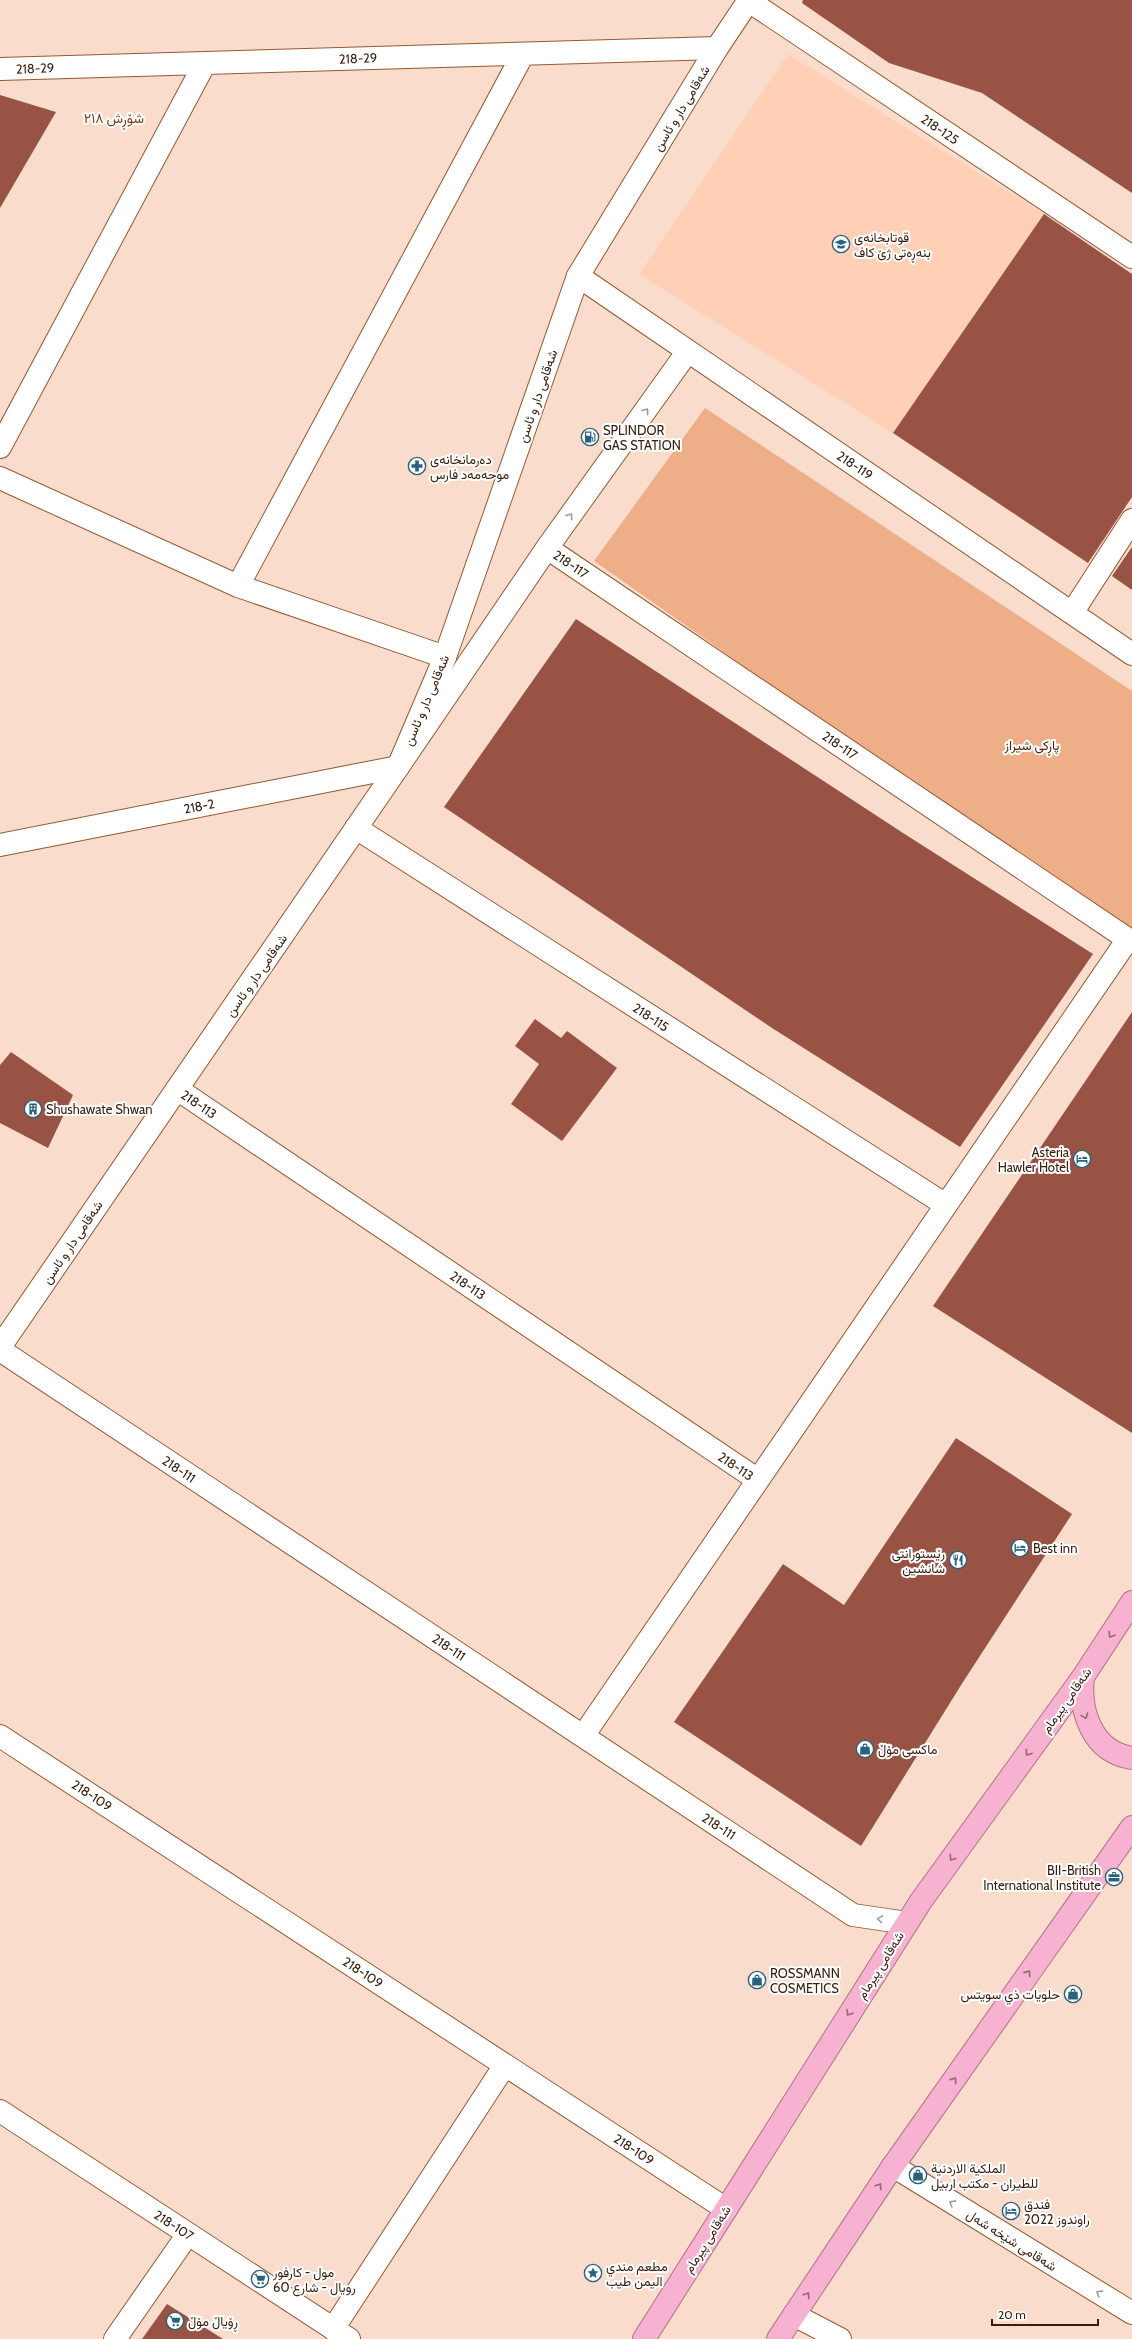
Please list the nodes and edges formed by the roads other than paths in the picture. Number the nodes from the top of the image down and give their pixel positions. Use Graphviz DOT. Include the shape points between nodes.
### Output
graph roads {
  1 [pos="749,0"];
  2 [pos="717,48"];
  3 [pos="523,54"];
  4 [pos="206,63"];
  5 [pos="0,69"];
  6 [pos="1132,257"];
  7 [pos="578,276"];
  8 [pos="688,351"];
  9 [pos="0,447"];
  10 [pos="0,478"];
  11 [pos="1132,520"];
  12 [pos="547,548"];
  13 [pos="238,586"];
  14 [pos="1072,613"];
  15 [pos="1132,654"];
  16 [pos="445,657"];
  17 [pos="398,767"];
  18 [pos="356,828"];
  19 [pos="0,845"];
  20 [pos="1130,941"];
  21 [pos="177,1089"];
  22 [pos="946,1205"];
  23 [pos="0,1347"];
  24 [pos="0,1350"];
  25 [pos="758,1480"];
  26 [pos="1132,1602"];
  27 [pos="1082,1677"];
  28 [pos="0,1736"];
  29 [pos="583,1736"];
  30 [pos="1132,1758"];
  31 [pos="1132,1827"];
  32 [pos="906,1923"];
  33 [pos="506,2065"];
  34 [pos="0,2111"];
  35 [pos="893,2166"];
  36 [pos="726,2209"];
  37 [pos="188,2234"];
  38 [pos="1130,2307"];
  39 [pos="794,2315"];
  40 [pos="341,2334"];
  41 [pos="115,2339"];
  42 [pos="644,2339"];
  43 [pos="778,2339"];
  44 [pos="840,2339"];
  1 -- 2 [label="street, شەقامی دار و ئاسن"];
  1 -- 6 [label="street, 218-125"];
  2 -- 3 [label="street, 218-29"];
  2 -- 7 [label="street, شەقامی دار و ئاسن"];
  3 -- 4 [label="street, 218-29"];
  3 -- 13 [label="street"];
  4 -- 5 [label="street, 218-29"];
  4 -- 9 [label="street"];
  7 -- 8 [label="street, 218-119"];
  7 -- 16 [label="street, شەقامی دار و ئاسن"];
  12 -- 8 [label="street, one-way"];
  8 -- 14 [label="street, 218-119"];
  10 -- 13 [label="street"];
  11 -- 14 [label="street"];
  12 -- 17 [label="street"];
  12 -- 20 [label="street, 218-117"];
  13 -- 16 [label="street"];
  14 -- 15 [label="street, 218-119"];
  16 -- 17 [label="street, شەقامی دار و ئاسن"];
  17 -- 18 [label="street, شەقامی دار و ئاسن"];
  17 -- 19 [label="street, 218-2"];
  18 -- 21 [label="street, شەقامی دار و ئاسن"];
  18 -- 22 [label="street, 218-115"];
  20 -- 22 [label="street"];
  21 -- 23 [label="street, شەقامی دار و ئاسن"];
  21 -- 25 [label="street, 218-113"];
  22 -- 25 [label="street"];
  24 -- 29 [label="street, 218-111"];
  25 -- 29 [label="street"];
  26 -- 27 [label="highway, شەقامی پیرمام, one-way"];
  27 -- 30 [label="highway, one-way" via="1083,1711 1089,1727 1113,1750"];
  27 -- 32 [label="highway, شەقامی پیرمام, one-way"];
  28 -- 33 [label="street, 218-109"];
  32 -- 29 [label="street, 218-111, one-way" via="853,1915"];
  35 -- 31 [label="highway, one-way"];
  32 -- 36 [label="highway, شەقامی پیرمام, one-way"];
  33 -- 36 [label="street, 218-109"];
  33 -- 40 [label="street"];
  34 -- 37 [label="street, 218-107"];
  38 -- 35 [label="street, شەقامی شێخه‌ شه‌ل, one-way"];
  39 -- 35 [label="highway, one-way"];
  36 -- 42 [label="highway, شەقامی پیرمام"];
  37 -- 40 [label="street, 218-107"];
  37 -- 41 [label="street"];
  39 -- 43 [label="highway"];
  39 -- 44 [label="street"];
}
